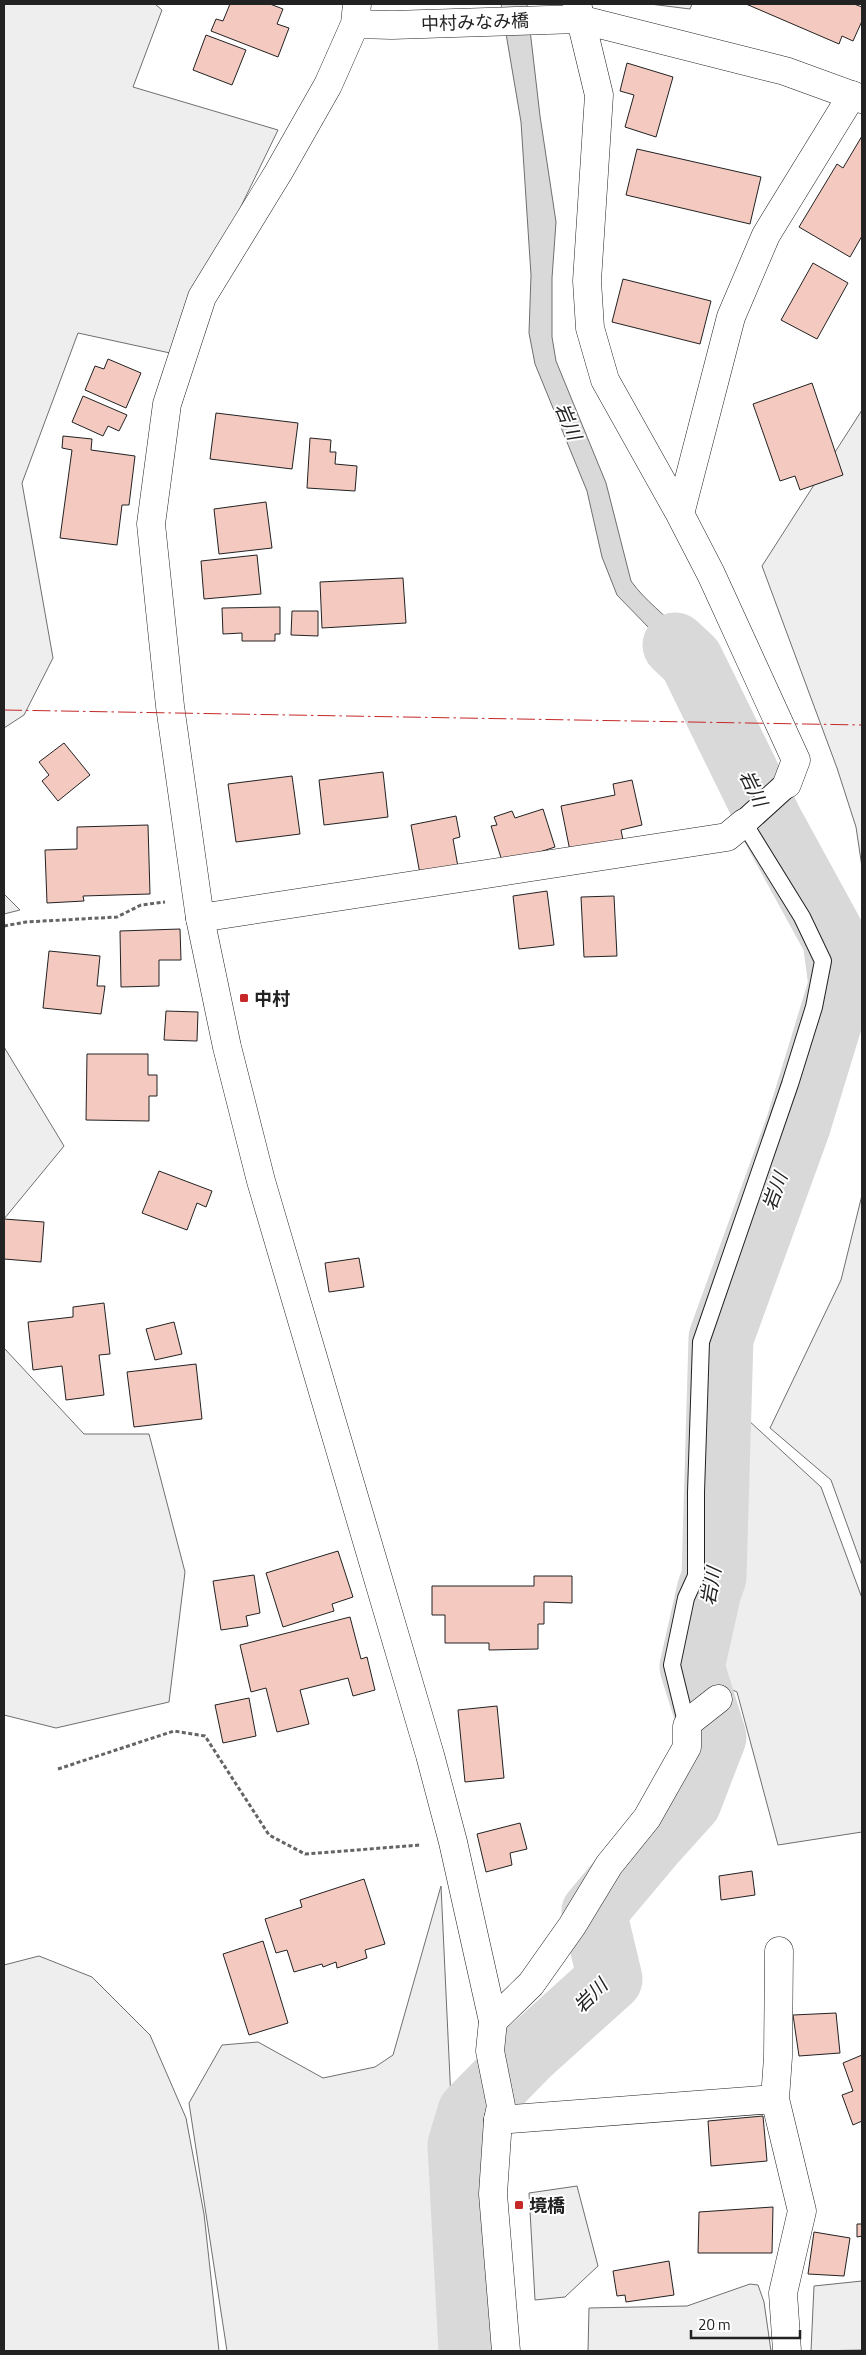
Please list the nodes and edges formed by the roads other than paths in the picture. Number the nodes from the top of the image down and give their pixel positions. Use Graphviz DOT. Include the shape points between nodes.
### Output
graph roads {
  1 [pos="356,14"];
  2 [pos="571,14"];
  3 [pos="859,91"];
  4 [pos="680,514"];
  5 [pos="787,784"];
  6 [pos="744,823"];
  7 [pos="199,908"];
  8 [pos="718,1699"];
  9 [pos="689,1723"];
  10 [pos="779,1952"];
  11 [pos="494,2021"];
  12 [pos="774,2099"];
  13 [pos="499,2113"];
  14 [pos="506,2351"];
  15 [pos="787,2351"];
  1 -- 2 [label="street, 中村みなみ橋" via="392,25"];
  1 -- 7 [label="street" via="328,85 202,297 168,404 150,524 170,706"];
  2 -- 3 [label="street, 中村みなみ橋"];
  2 -- 4 [label="street" via="598,94 587,280 590,328 605,380"];
  3 -- 4 [label="street" via="766,235 731,317"];
  4 -- 5 [label="street" via="796,760"];
  5 -- 6 [label="street"];
  6 -- 7 [label="street" via="727,838"];
  6 -- 9 [label="lane" via="802,917 822,961 814,1007 790,1084 701,1342 696,1576 686,1598 672,1665"];
  7 -- 11 [label="street" via="227,1047 261,1181 430,1756"];
  8 -- 9 [label="street"];
  9 -- 11 [label="street" via="687,1747 648,1818 609,1864 572,1926 531,1984"];
  10 -- 12 [label="street" via="778,2057"];
  11 -- 13 [label="street" via="490,2050"];
  12 -- 13 [label="street"];
  12 -- 15 [label="street" via="802,2211 783,2293"];
  13 -- 14 [label="street" via="493,2194"];
}
